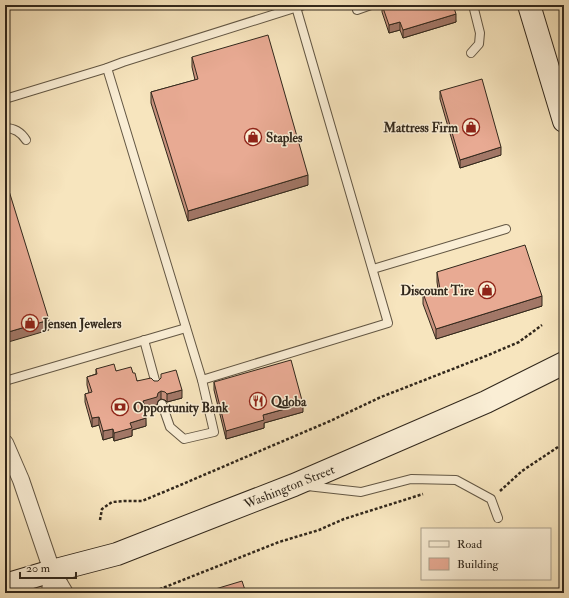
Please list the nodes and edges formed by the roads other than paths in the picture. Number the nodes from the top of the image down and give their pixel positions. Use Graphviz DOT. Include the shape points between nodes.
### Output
graph roads {
  1 [pos="371,5"];
  2 [pos="472,5"];
  3 [pos="529,5"];
  4 [pos="300,6"];
  5 [pos="357,10"];
  6 [pos="472,53"];
  7 [pos="107,68"];
  8 [pos="5,99"];
  9 [pos="564,121"];
  10 [pos="5,128"];
  11 [pos="26,140"];
  12 [pos="506,229"];
  13 [pos="373,270"];
  14 [pos="186,328"];
  15 [pos="144,340"];
  16 [pos="564,363"];
  17 [pos="202,380"];
  18 [pos="5,381"];
  19 [pos="156,384"];
  20 [pos="162,404"];
  21 [pos="5,443"];
  22 [pos="294,485"];
  23 [pos="498,518"];
  24 [pos="52,571"];
  25 [pos="5,586"];
  26 [pos="50,593"];
  27 [pos="65,593"];
  1 -- 5 [label="lane"];
  2 -- 6 [label="lane" via="480,33 479,44"];
  3 -- 9 [label="main road"];
  4 -- 7 [label="lane"];
  4 -- 13 [label="lane"];
  7 -- 8 [label="lane"];
  7 -- 14 [label="lane"];
  10 -- 11 [label="lane" via="21,132"];
  12 -- 13 [label="lane"];
  13 -- 17 [label="lane" via="388,323"];
  14 -- 15 [label="lane"];
  14 -- 17 [label="lane"];
  15 -- 18 [label="lane"];
  15 -- 19 [label="lane"];
  16 -- 22 [label="main road, Washington Street" via="486,402"];
  17 -- 20 [label="lane" via="214,432 184,439 170,427"];
  21 -- 24 [label="street" via="21,480"];
  22 -- 23 [label="lane" via="361,492 411,479 456,480 491,498"];
  22 -- 24 [label="main road, Washington Street" via="117,554"];
  24 -- 25 [label="main road, Washington Street"];
  24 -- 26 [label="street"];
  24 -- 27 [label="street"];
}
